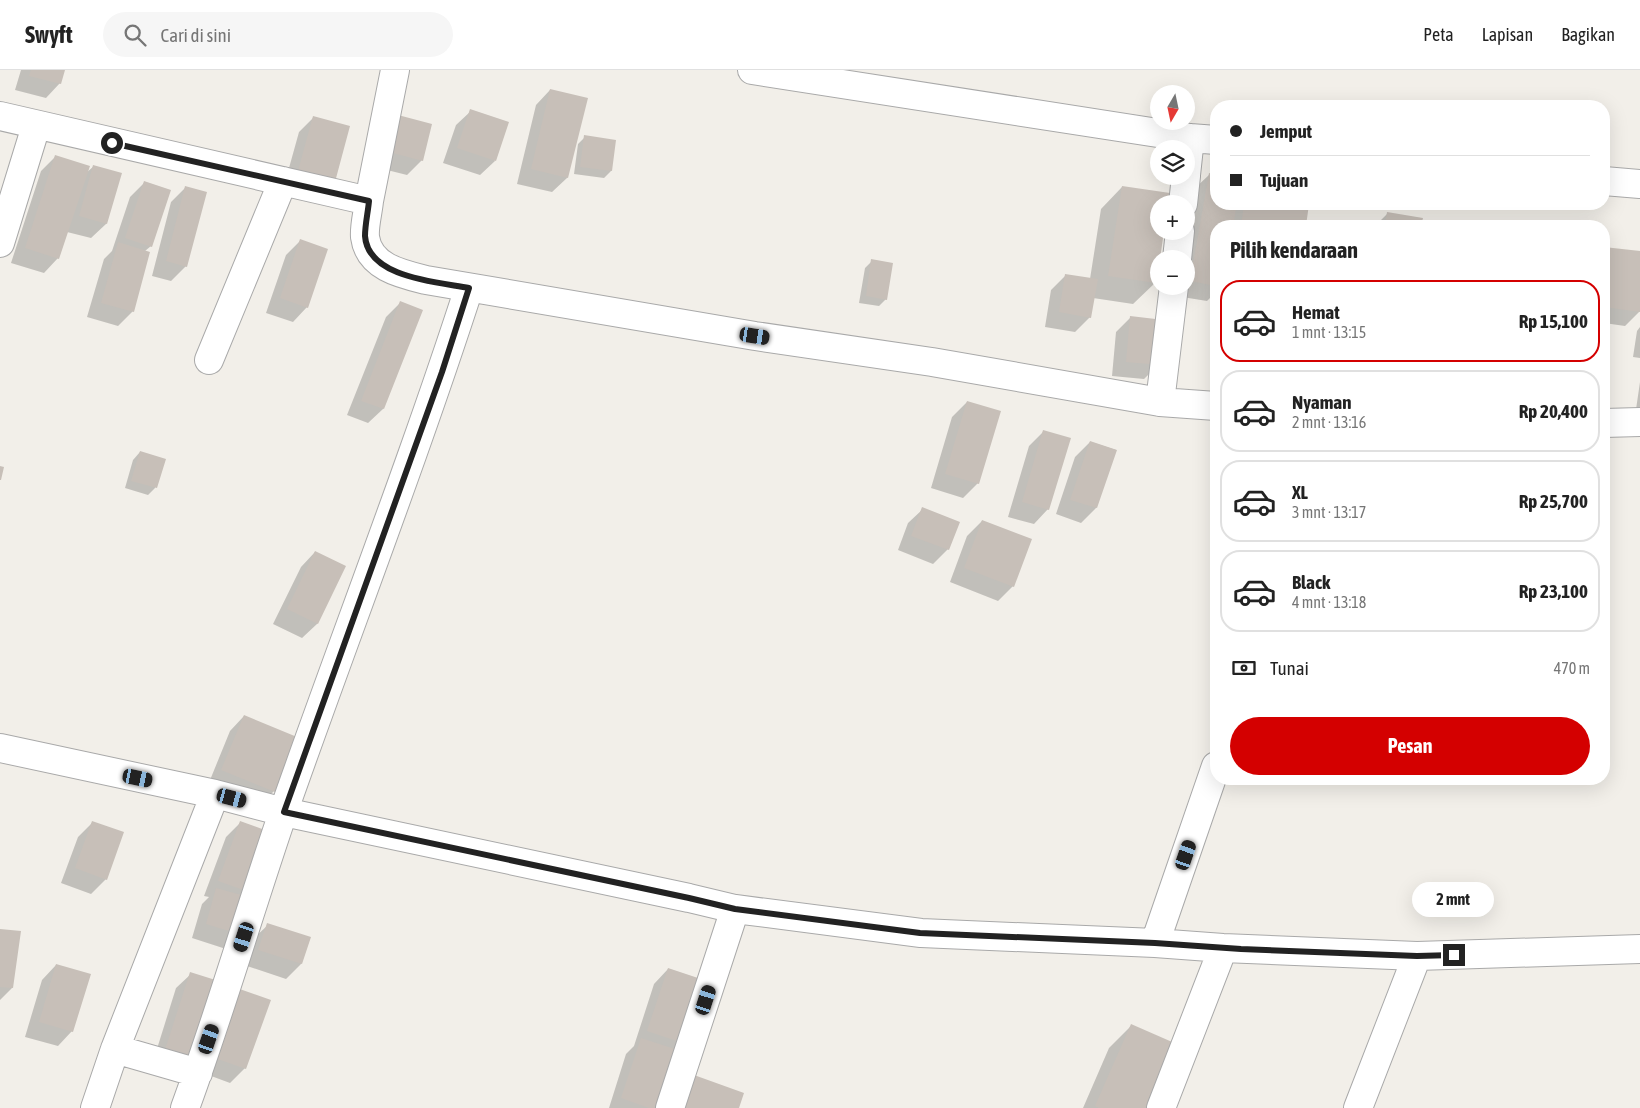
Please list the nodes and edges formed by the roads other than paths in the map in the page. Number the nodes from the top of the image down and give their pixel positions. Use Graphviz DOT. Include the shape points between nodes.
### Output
graph roads {
  1 [pos="395,70"];
  2 [pos="752,70"];
  3 [pos="0,116"];
  4 [pos="36,126"];
  5 [pos="1203,139"];
  6 [pos="1195,156"];
  7 [pos="283,181"];
  8 [pos="1610,182"];
  9 [pos="1640,184"];
  10 [pos="369,201"];
  11 [pos="0,243"];
  12 [pos="469,288"];
  13 [pos="1173,295"];
  14 [pos="209,360"];
  15 [pos="1160,402"];
  16 [pos="1210,406"];
  17 [pos="1640,422"];
  18 [pos="1610,423"];
  19 [pos="0,748"];
  20 [pos="1210,783"];
  21 [pos="215,794"];
  22 [pos="284,812"];
  23 [pos="735,909"];
  24 [pos="1155,943"];
  25 [pos="1223,948"];
  26 [pos="1640,949"];
  27 [pos="1417,956"];
  28 [pos="115,1049"];
  29 [pos="198,1073"];
  30 [pos="95,1108"];
  31 [pos="185,1108"];
  32 [pos="670,1108"];
  33 [pos="1161,1108"];
  34 [pos="1358,1108"];
  1 -- 10 [label="street"];
  2 -- 5 [label="street"];
  3 -- 4 [label="street"];
  4 -- 7 [label="street"];
  4 -- 11 [label="street"];
  5 -- 6 [label="street"];
  7 -- 10 [label="street"];
  7 -- 14 [label="street"];
  8 -- 9 [label="street"];
  10 -- 12 [label="street" via="365,237 372,257 395,272"];
  12 -- 15 [label="street"];
  12 -- 22 [label="street" via="442,372"];
  13 -- 15 [label="street"];
  15 -- 16 [label="street"];
  17 -- 18 [label="street"];
  19 -- 21 [label="street"];
  20 -- 24 [label="street"];
  21 -- 22 [label="street"];
  21 -- 28 [label="street"];
  22 -- 23 [label="street"];
  22 -- 29 [label="street"];
  23 -- 24 [label="street" via="920,933"];
  23 -- 32 [label="street"];
  24 -- 25 [label="street"];
  25 -- 27 [label="street"];
  25 -- 33 [label="street"];
  26 -- 27 [label="street"];
  27 -- 34 [label="street"];
  28 -- 29 [label="street"];
  28 -- 30 [label="street"];
  29 -- 31 [label="street"];
}
